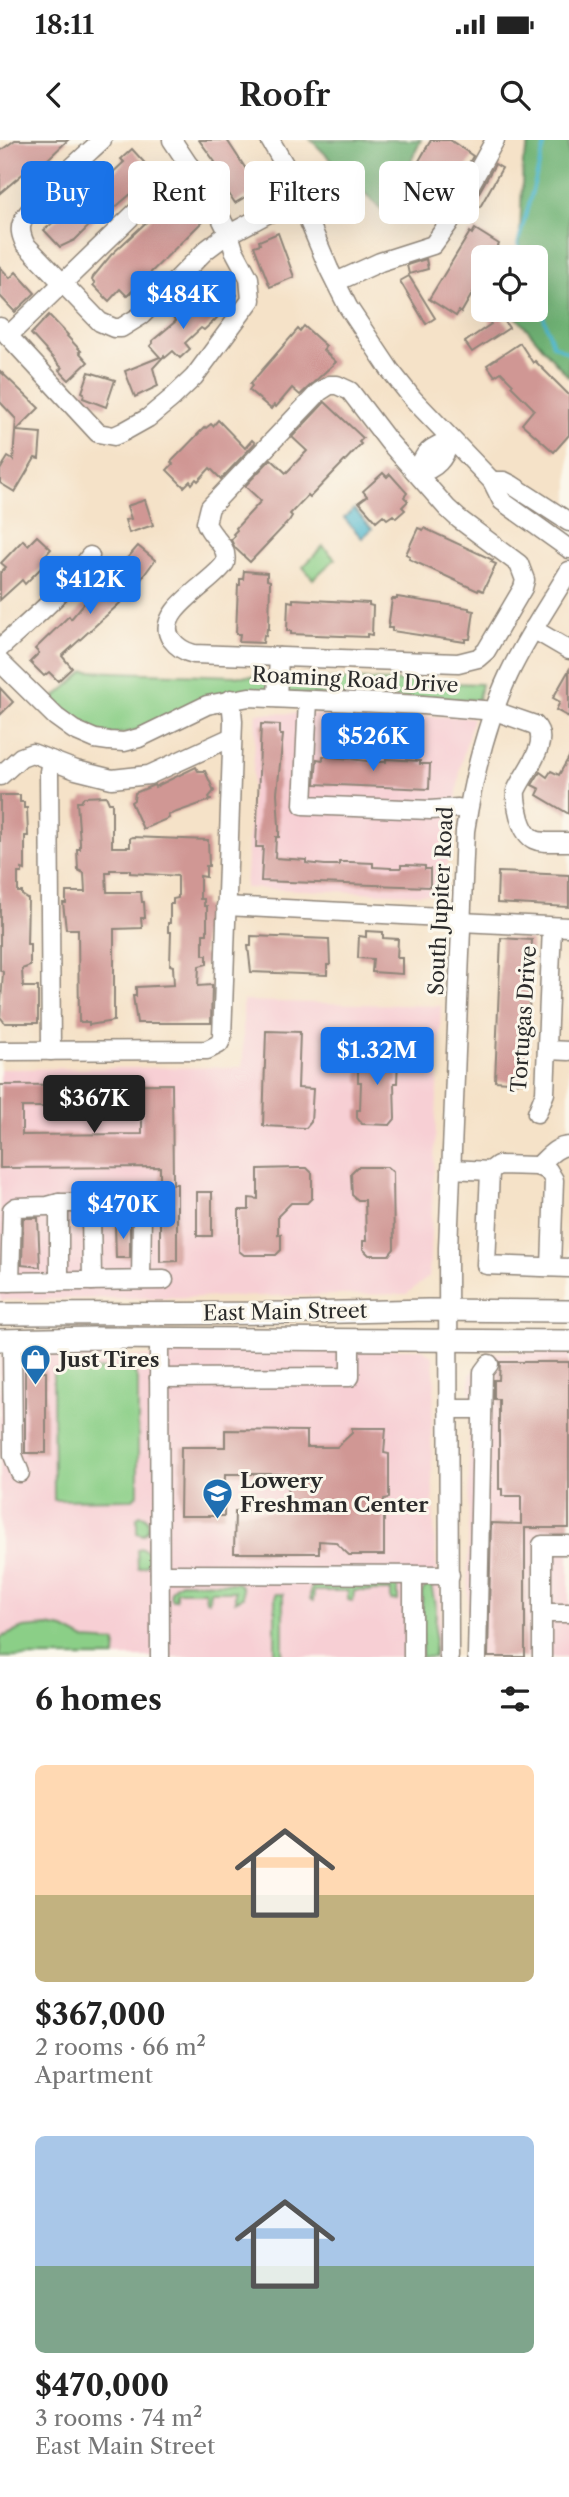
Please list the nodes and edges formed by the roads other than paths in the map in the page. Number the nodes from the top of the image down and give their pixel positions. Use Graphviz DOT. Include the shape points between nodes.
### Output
graph roads {
  1 [pos="102,140"];
  2 [pos="172,140"];
  3 [pos="270,140"];
  4 [pos="495,140"];
  5 [pos="187,161"];
  6 [pos="281,161"];
  7 [pos="128,219"];
  8 [pos="223,224"];
  9 [pos="248,224"];
  10 [pos="312,224"];
  11 [pos="229,234"];
  12 [pos="336,282"];
  13 [pos="62,283"];
  14 [pos="4,332"];
  15 [pos="451,440"];
  16 [pos="418,473"];
  17 [pos="492,481"];
  18 [pos="569,522"];
  19 [pos="569,549"];
  20 [pos="90,556"];
  21 [pos="569,571"];
  22 [pos="533,629"];
  23 [pos="0,648"];
  24 [pos="569,650"];
  25 [pos="279,657"];
  26 [pos="0,662"];
  27 [pos="276,698"];
  28 [pos="231,699"];
  29 [pos="308,699"];
  30 [pos="495,710"];
  31 [pos="232,737"];
  32 [pos="51,760"];
  33 [pos="0,776"];
  34 [pos="458,808"];
  35 [pos="569,842"];
  36 [pos="226,906"];
  37 [pos="461,920"];
  38 [pos="561,927"];
  39 [pos="547,1050"];
  40 [pos="0,1051"];
  41 [pos="51,1051"];
  42 [pos="569,1051"];
  43 [pos="537,1113"];
  44 [pos="569,1146"];
  45 [pos="538,1166"];
  46 [pos="451,1169"];
  47 [pos="490,1171"];
  48 [pos="59,1203"];
  49 [pos="91,1213"];
  50 [pos="560,1267"];
  51 [pos="141,1280"];
  52 [pos="164,1280"];
  53 [pos="59,1281"];
  54 [pos="92,1281"];
  55 [pos="5,1282"];
  56 [pos="448,1311"];
  57 [pos="569,1311"];
  58 [pos="158,1312"];
  59 [pos="0,1314"];
  60 [pos="6,1340"];
  61 [pos="159,1340"];
  62 [pos="351,1341"];
  63 [pos="448,1341"];
  64 [pos="569,1341"];
  65 [pos="489,1364"];
  66 [pos="6,1378"];
  67 [pos="159,1378"];
  68 [pos="448,1409"];
  69 [pos="482,1409"];
  70 [pos="20,1473"];
  71 [pos="449,1497"];
  72 [pos="480,1497"];
  73 [pos="569,1545"];
  74 [pos="160,1574"];
  75 [pos="413,1575"];
  76 [pos="450,1575"];
  77 [pos="542,1613"];
  78 [pos="569,1613"];
  79 [pos="160,1657"];
  80 [pos="413,1657"];
  81 [pos="449,1657"];
  82 [pos="477,1657"];
  83 [pos="542,1657"];
  1 -- 13 [label="street" via="22,223 25,244"];
  2 -- 5 [label="street"];
  3 -- 6 [label="street"];
  4 -- 12 [label="street" via="433,245"];
  7 -- 13 [label="street"];
  8 -- 11 [label="street"];
  9 -- 11 [label="street"];
  10 -- 12 [label="street"];
  11 -- 13 [label="street" via="206,250 129,325 114,328 100,322"];
  11 -- 14 [label="street" via="249,278 251,300 194,377 148,418 114,436 98,433"];
  12 -- 15 [label="street" via="390,370"];
  13 -- 14 [label="street"];
  15 -- 16 [label="street" via="445,457 431,470"];
  15 -- 17 [label="street"];
  16 -- 25 [label="street" via="459,519 513,558 523,571 523,589 486,651 458,663"];
  16 -- 25 [label="street" via="350,391 330,385 210,507 206,523 227,557 174,611 168,625 172,640 188,653"];
  17 -- 18 [label="street" via="512,485"];
  17 -- 19 [label="street" via="508,507"];
  20 -- 23 [label="street" via="77,576"];
  21 -- 22 [label="street, South Jupiter Road"];
  22 -- 24 [label="street"];
  22 -- 30 [label="street, South Jupiter Road"];
  25 -- 27 [label="street"];
  26 -- 28 [label="street, Roaming Road Drive" via="56,717 95,739 124,742 139,738 207,705"];
  27 -- 28 [label="street, Roaming Road Drive"];
  27 -- 29 [label="street, Roaming Road Drive"];
  28 -- 31 [label="street"];
  29 -- 30 [label="street, Roaming Road Drive"];
  29 -- 34 [label="street" via="303,805"];
  30 -- 35 [label="street, Roaming Road Drive" via="539,730 541,743 516,792 524,833 532,840"];
  30 -- 37 [label="street, South Jupiter Road" via="470,794"];
  31 -- 32 [label="street" via="149,775 112,779"];
  31 -- 36 [label="street"];
  32 -- 33 [label="street" via="38,753 26,754"];
  32 -- 41 [label="street"];
  36 -- 37 [label="street"];
  36 -- 41 [label="street" via="219,1044 207,1050"];
  37 -- 38 [label="street"];
  37 -- 46 [label="street, South Jupiter Road"];
  38 -- 39 [label="street, Tortugas Drive"];
  39 -- 42 [label="street"];
  39 -- 43 [label="street, Tortugas Drive" via="545,1093"];
  40 -- 41 [label="street"];
  44 -- 45 [label="street" via="562,1146"];
  45 -- 47 [label="street" via="498,1164"];
  45 -- 50 [label="street" via="548,1170 554,1180"];
  46 -- 47 [label="street"];
  46 -- 56 [label="street, South Jupiter Road"];
  47 -- 50 [label="street" via="486,1265"];
  48 -- 49 [label="street" via="75,1203"];
  48 -- 53 [label="street"];
  48 -- 55 [label="street" via="48,1198 16,1198 5,1206"];
  49 -- 51 [label="street" via="142,1213"];
  49 -- 54 [label="street"];
  51 -- 52 [label="street"];
  51 -- 54 [label="street"];
  53 -- 54 [label="street"];
  53 -- 55 [label="street"];
  56 -- 57 [label="main road, East Main Street"];
  56 -- 58 [label="main road, East Main Street"];
  56 -- 63 [label="street, South Jupiter Road"];
  58 -- 59 [label="main road, East Main Street"];
  58 -- 61 [label="main road"];
  60 -- 61 [label="main road, East Main Street"];
  60 -- 66 [label="street"];
  61 -- 62 [label="main road, East Main Street"];
  61 -- 67 [label="street"];
  62 -- 63 [label="main road, East Main Street"];
  62 -- 67 [label="street" via="350,1377"];
  63 -- 64 [label="main road, East Main Street"];
  63 -- 68 [label="street, South Jupiter Road"];
  65 -- 69 [label="street" via="483,1372"];
  66 -- 70 [label="street" via="13,1455"];
  67 -- 74 [label="street"];
  68 -- 69 [label="street"];
  68 -- 71 [label="street, South Jupiter Road"];
  69 -- 72 [label="street"];
  71 -- 72 [label="street"];
  71 -- 76 [label="street, South Jupiter Road"];
  72 -- 82 [label="street"];
  73 -- 77 [label="street" via="542,1545"];
  74 -- 75 [label="street"];
  74 -- 79 [label="street"];
  75 -- 76 [label="street"];
  75 -- 80 [label="street"];
  76 -- 81 [label="street, South Jupiter Road"];
  77 -- 78 [label="street"];
  77 -- 83 [label="street"];
}
